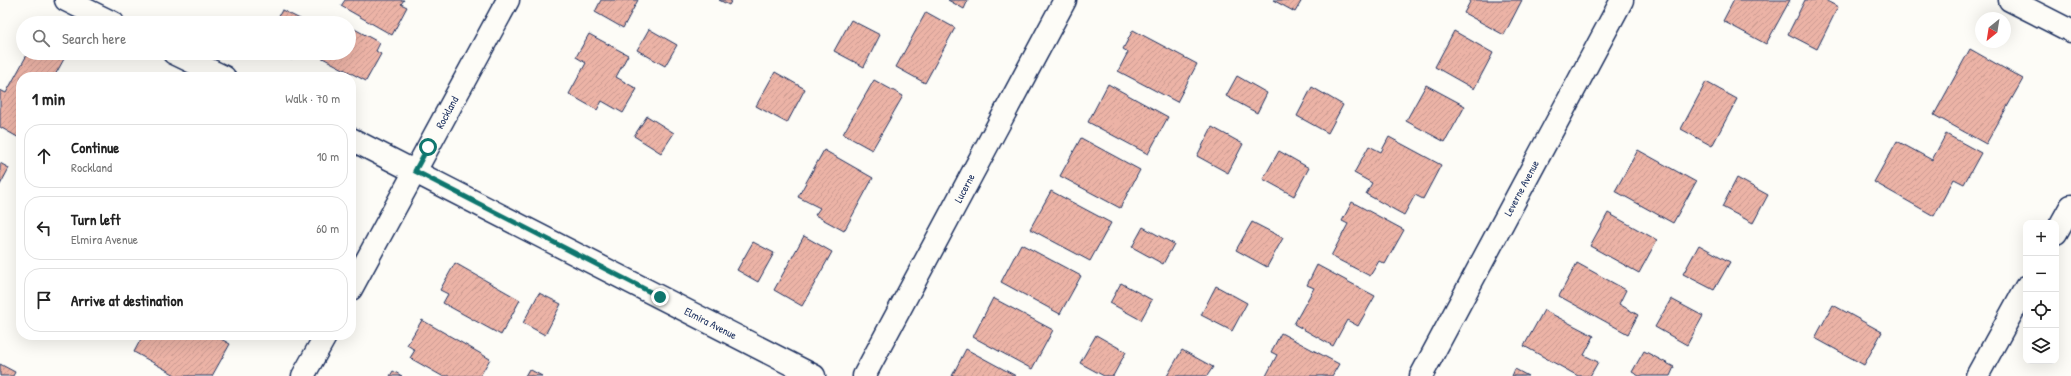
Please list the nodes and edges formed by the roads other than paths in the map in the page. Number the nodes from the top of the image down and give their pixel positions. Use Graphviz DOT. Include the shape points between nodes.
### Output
graph roads {
  1 [pos="66,0"];
  2 [pos="508,0"];
  3 [pos="1065,0"];
  4 [pos="1622,0"];
  5 [pos="2010,0"];
  6 [pos="99,16"];
  7 [pos="2071,31"];
  8 [pos="189,60"];
  9 [pos="214,72"];
  10 [pos="356,142"];
  11 [pos="415,171"];
  12 [pos="2071,206"];
  13 [pos="2059,228"];
  14 [pos="356,279"];
  15 [pos="2023,292"];
  16 [pos="323,340"];
  17 [pos="303,376"];
  18 [pos="814,376"];
  19 [pos="864,376"];
  20 [pos="1421,376"];
  21 [pos="1977,376"];
  1 -- 6 [label="street"];
  2 -- 11 [label="street, Rockland"];
  3 -- 19 [label="street, Lucerne"];
  4 -- 20 [label="street, Leverne Avenue"];
  5 -- 7 [label="street"];
  8 -- 9 [label="street"];
  10 -- 11 [label="street, Elmira Avenue"];
  11 -- 14 [label="street, Rockland"];
  11 -- 18 [label="street, Elmira Avenue"];
  12 -- 13 [label="street"];
  15 -- 21 [label="street"];
  16 -- 17 [label="street"];
}
